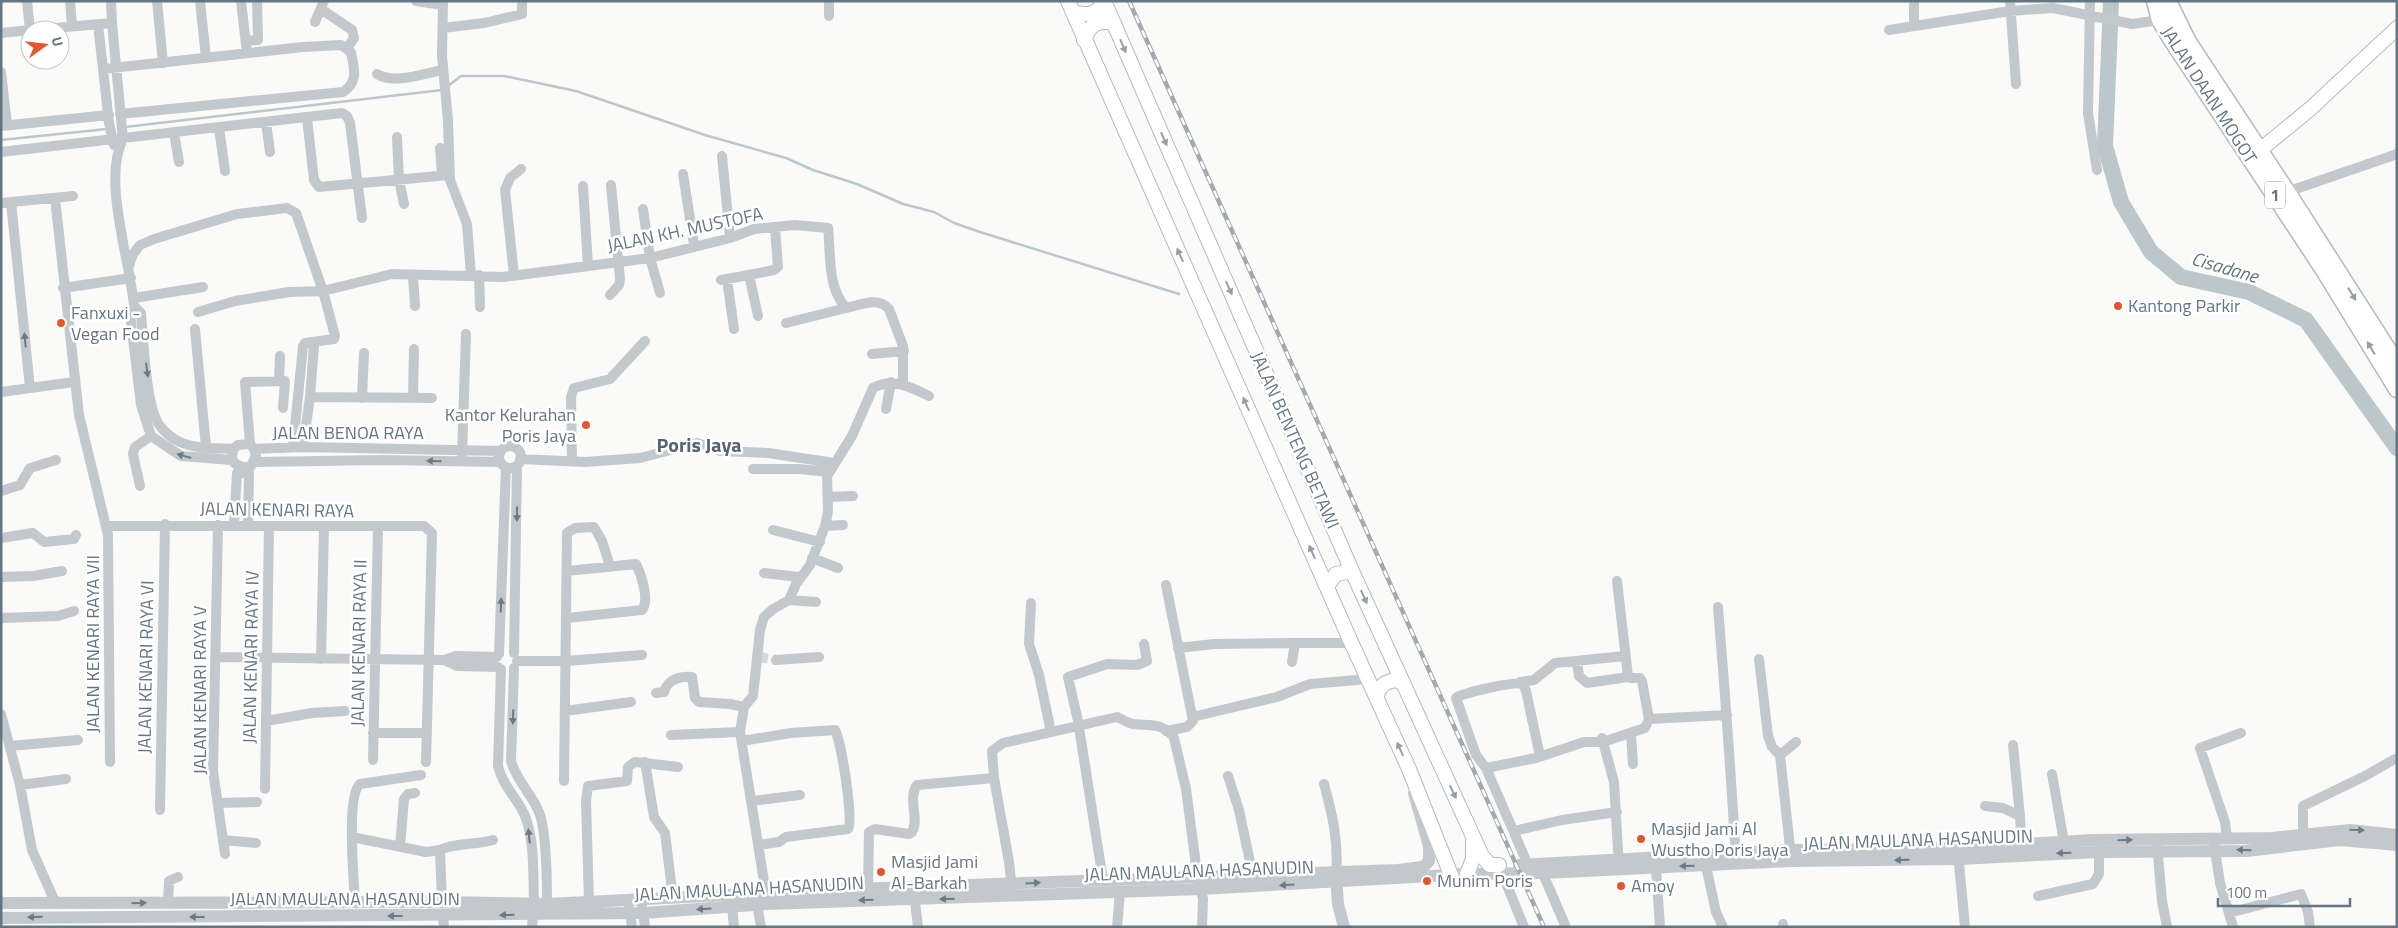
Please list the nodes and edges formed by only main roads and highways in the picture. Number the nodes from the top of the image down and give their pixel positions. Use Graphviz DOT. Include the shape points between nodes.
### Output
graph roads {
  1 [pos="2155,1"];
  2 [pos="2168,1"];
  3 [pos="1073,9"];
  4 [pos="1105,11"];
  5 [pos="2397,28"];
  6 [pos="1085,36"];
  7 [pos="2260,150"];
  8 [pos="2397,364"];
  9 [pos="2397,389"];
  10 [pos="1352,570"];
  11 [pos="1327,586"];
  12 [pos="1402,684"];
  13 [pos="1376,695"];
  14 [pos="1473,836"];
  15 [pos="1501,869"];
  16 [pos="1467,874"];
  17 [pos="1451,875"];
  9 -- 1 [label="highway, JALAN DAAN MOGOT / 1, one-way" via="2324,270 2160,20"];
  2 -- 7 [label="highway, JALAN DAAN MOGOT / 1" via="2188,42"];
  3 -- 4 [label="main road" via="1092,14"];
  3 -- 6 [label="main road, JALAN BENTENG BETAWI"];
  4 -- 6 [label="main road"];
  4 -- 10 [label="main road, JALAN BENTENG BETAWI, one-way"];
  5 -- 7 [label="main road" via="2310,109"];
  11 -- 6 [label="main road, JALAN BENTENG BETAWI, one-way"];
  7 -- 8 [label="highway, JALAN DAAN MOGOT / 1, one-way"];
  10 -- 11 [label="main road" via="1336,574"];
  10 -- 12 [label="main road, JALAN BENTENG BETAWI, one-way"];
  11 -- 13 [label="main road, JALAN BENTENG BETAWI"];
  12 -- 13 [label="main road" via="1397,680 1384,684"];
  12 -- 14 [label="main road, JALAN BENTENG BETAWI, one-way"];
  17 -- 13 [label="main road, JALAN BENTENG BETAWI, one-way"];
  14 -- 15 [label="main road, JALAN BENTENG BETAWI" via="1486,862"];
  14 -- 16 [label="main road" via="1473,859"];
}
